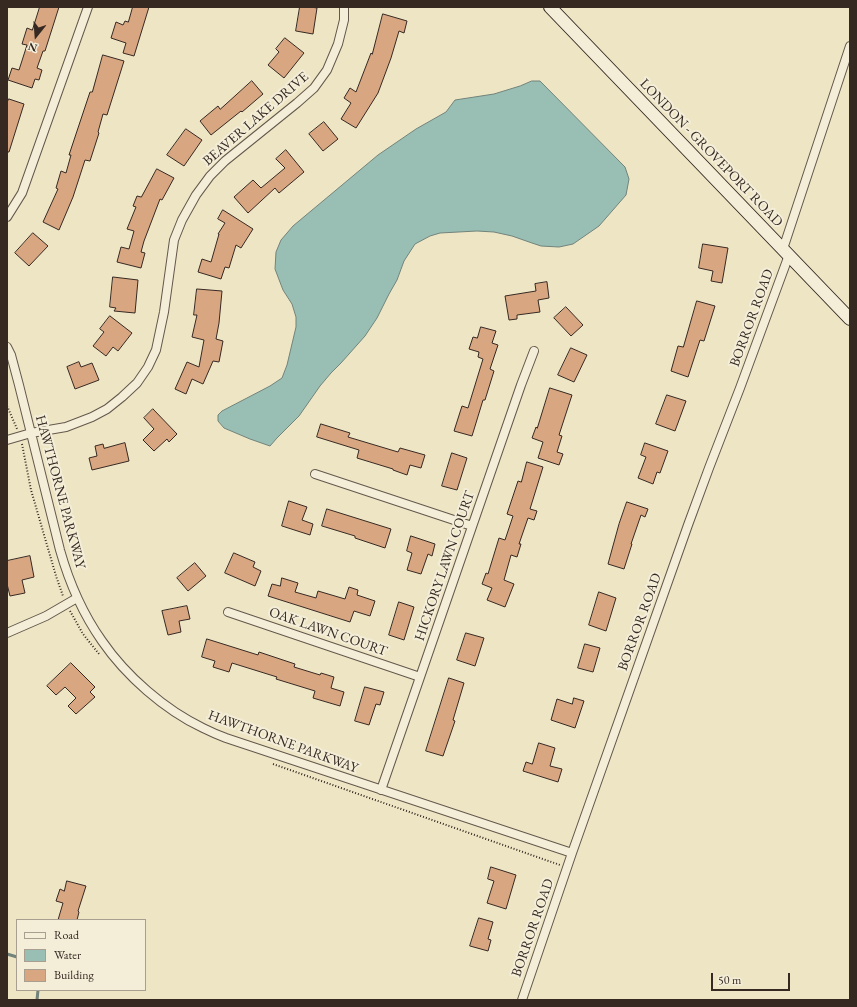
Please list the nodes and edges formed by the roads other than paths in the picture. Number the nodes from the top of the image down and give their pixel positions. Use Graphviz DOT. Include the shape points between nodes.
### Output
graph roads {
  1 [pos="88,7"];
  2 [pos="344,7"];
  3 [pos="550,7"];
  4 [pos="850,46"];
  5 [pos="7,216"];
  6 [pos="786,252"];
  7 [pos="850,319"];
  8 [pos="7,347"];
  9 [pos="534,351"];
  10 [pos="31,433"];
  11 [pos="7,440"];
  12 [pos="315,474"];
  13 [pos="472,526"];
  14 [pos="77,598"];
  15 [pos="228,612"];
  16 [pos="7,633"];
  17 [pos="420,677"];
  18 [pos="380,790"];
  19 [pos="572,853"];
  20 [pos="522,1000"];
  1 -- 5 [label="street" via="22,193"];
  2 -- 10 [label="street, BEAVER LAKE DRIVE" via="344,20 338,44 327,70 314,88 210,176 182,220 174,240 156,350 137,383 107,409 92,417 66,427"];
  3 -- 6 [label="main road, LONDON - GROVEPORT ROAD"];
  4 -- 6 [label="street, BORROR ROAD"];
  6 -- 7 [label="main road, LONDON - GROVEPORT ROAD"];
  6 -- 19 [label="street, BORROR ROAD" via="740,388"];
  8 -- 10 [label="street, HAWTHORNE PARKWAY"];
  9 -- 13 [label="street, HICKORY LAWN COURT"];
  10 -- 11 [label="street, BEAVER LAKE DRIVE"];
  10 -- 14 [label="street, HAWTHORNE PARKWAY" via="65,569"];
  12 -- 13 [label="street"];
  13 -- 17 [label="street, HICKORY LAWN COURT"];
  14 -- 16 [label="street" via="46,616"];
  14 -- 18 [label="street, HAWTHORNE PARKWAY" via="102,642 122,665 156,698 186,718 226,738"];
  15 -- 17 [label="street, OAK LAWN COURT"];
  17 -- 18 [label="street, HICKORY LAWN COURT"];
  18 -- 19 [label="street, HAWTHORNE PARKWAY"];
  19 -- 20 [label="street, BORROR ROAD"];
}
